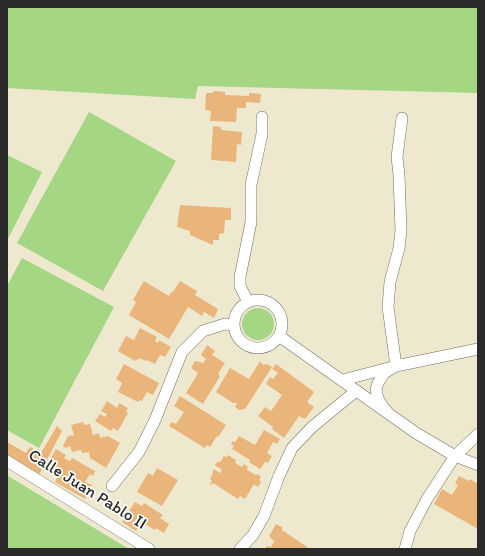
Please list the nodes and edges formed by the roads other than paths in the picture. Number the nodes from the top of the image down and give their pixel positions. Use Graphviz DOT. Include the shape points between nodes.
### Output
graph roads {
  1 [pos="262,117"];
  2 [pos="402,118"];
  3 [pos="248,302"];
  4 [pos="234,325"];
  5 [pos="279,336"];
  6 [pos="478,349"];
  7 [pos="396,366"];
  8 [pos="343,380"];
  9 [pos="356,391"];
  10 [pos="390,415"];
  11 [pos="478,434"];
  12 [pos="455,456"];
  13 [pos="7,461"];
  14 [pos="478,465"];
  15 [pos="112,486"];
  16 [pos="149,549"];
  17 [pos="240,549"];
  18 [pos="405,549"];
  1 -- 3 [label="street" via="262,134 252,185 250,222 240,277 240,286"];
  2 -- 7 [label="street" via="397,157 401,231 390,282 388,307"];
  3 -- 4 [label="street" via="240,308"];
  3 -- 5 [label="street" via="258,300 276,308 281,316"];
  4 -- 5 [label="street" via="241,341 257,348 274,342"];
  4 -- 15 [label="street" via="225,324 203,331 182,352 155,420 139,452"];
  5 -- 8 [label="street"];
  6 -- 7 [label="street"];
  7 -- 8 [label="street"];
  7 -- 10 [label="street" via="384,373 376,390 378,399"];
  8 -- 9 [label="street"];
  9 -- 10 [label="street"];
  9 -- 17 [label="street" via="312,427 292,448 264,516 253,535"];
  10 -- 12 [label="street"];
  11 -- 12 [label="street"];
  12 -- 14 [label="street"];
  12 -- 18 [label="street" via="427,499 410,531"];
  13 -- 16 [label="street, Calle Juan Pablo II"];
}
